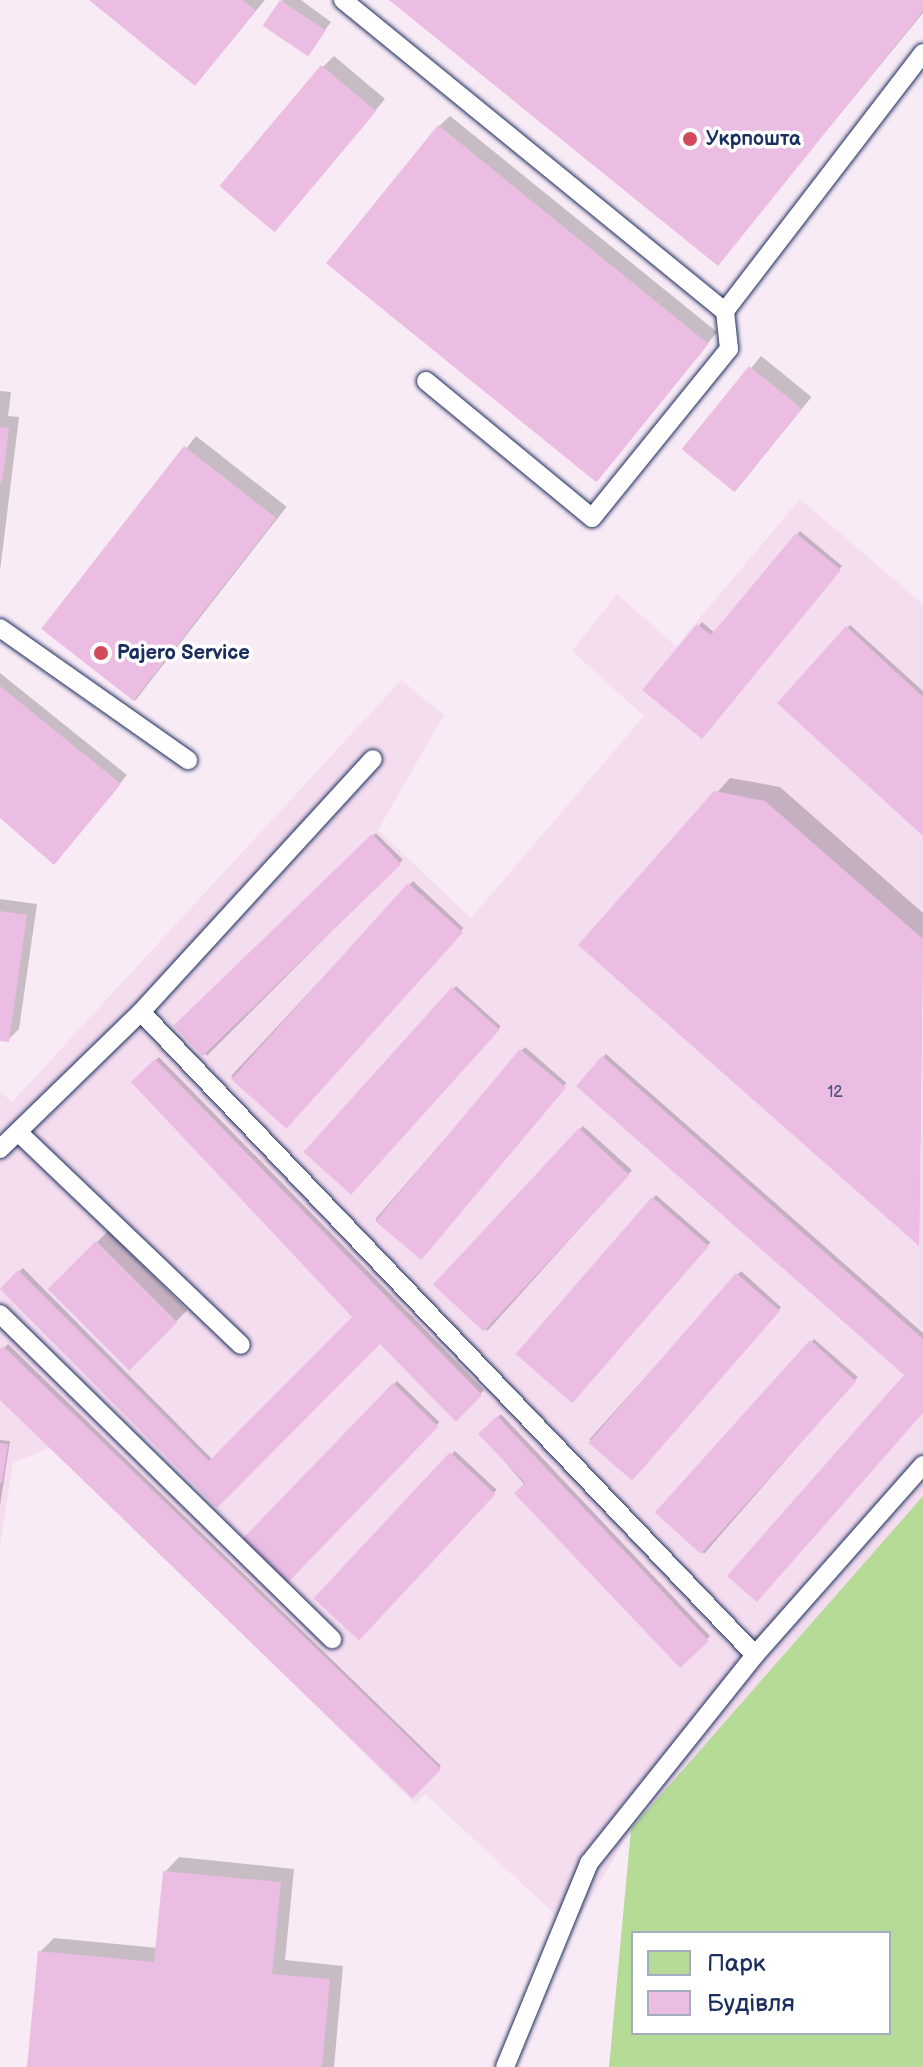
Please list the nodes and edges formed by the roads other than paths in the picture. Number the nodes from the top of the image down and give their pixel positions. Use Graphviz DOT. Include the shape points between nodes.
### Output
graph roads {
  1 [pos="343,0"];
  2 [pos="923,53"];
  3 [pos="725,311"];
  4 [pos="426,381"];
  5 [pos="0,628"];
  6 [pos="373,759"];
  7 [pos="188,760"];
  8 [pos="141,1012"];
  9 [pos="18,1132"];
  10 [pos="0,1149"];
  11 [pos="0,1314"];
  12 [pos="241,1345"];
  13 [pos="923,1465"];
  14 [pos="332,1639"];
  15 [pos="755,1655"];
  16 [pos="505,2067"];
  1 -- 3 [label="lane"];
  2 -- 3 [label="lane"];
  3 -- 4 [label="lane" via="729,349 592,518"];
  5 -- 7 [label="lane"];
  6 -- 8 [label="lane"];
  8 -- 9 [label="lane"];
  8 -- 15 [label="lane"];
  9 -- 10 [label="lane"];
  9 -- 12 [label="lane"];
  11 -- 14 [label="lane"];
  13 -- 15 [label="lane"];
  15 -- 16 [label="lane" via="589,1863"];
}
